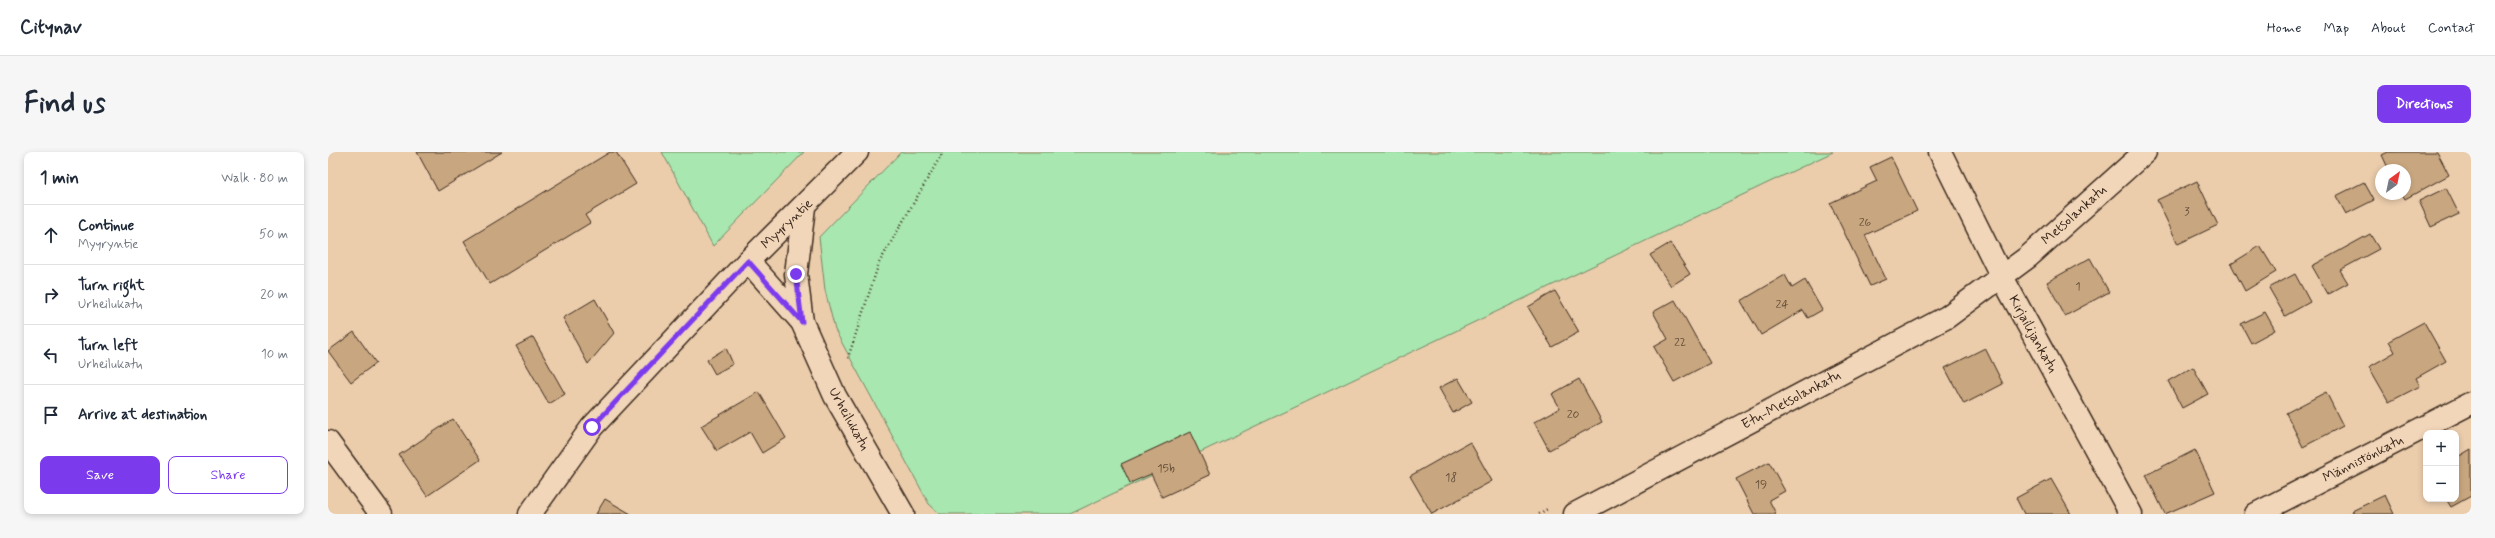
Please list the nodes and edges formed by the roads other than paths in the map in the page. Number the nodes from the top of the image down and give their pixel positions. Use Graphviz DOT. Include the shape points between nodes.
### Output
graph roads {
  1 [pos="857,152"];
  2 [pos="1940,152"];
  3 [pos="2145,152"];
  4 [pos="804,207"];
  5 [pos="748,261"];
  6 [pos="2002,277"];
  7 [pos="802,322"];
  8 [pos="2471,403"];
  9 [pos="328,442"];
  10 [pos="380,514"];
  11 [pos="530,514"];
  12 [pos="903,514"];
  13 [pos="1575,514"];
  14 [pos="2131,514"];
  15 [pos="2256,514"];
  1 -- 4 [label="street, Myyryntie"];
  2 -- 6 [label="street, Kirjailijankatu"];
  3 -- 6 [label="street, Metsolankatu" via="2028,257"];
  4 -- 5 [label="street, Myyryntie"];
  4 -- 7 [label="street, Urheilukatu" via="796,274"];
  5 -- 7 [label="street, Urheilukatu"];
  5 -- 11 [label="street, Myyryntie" via="592,427"];
  6 -- 13 [label="street, Etu-Metsolankatu" via="1947,317"];
  6 -- 14 [label="street, Kirjailijankatu"];
  7 -- 12 [label="street, Urheilukatu" via="835,396"];
  8 -- 15 [label="street, Männistönkatu"];
  9 -- 10 [label="street"];
}
